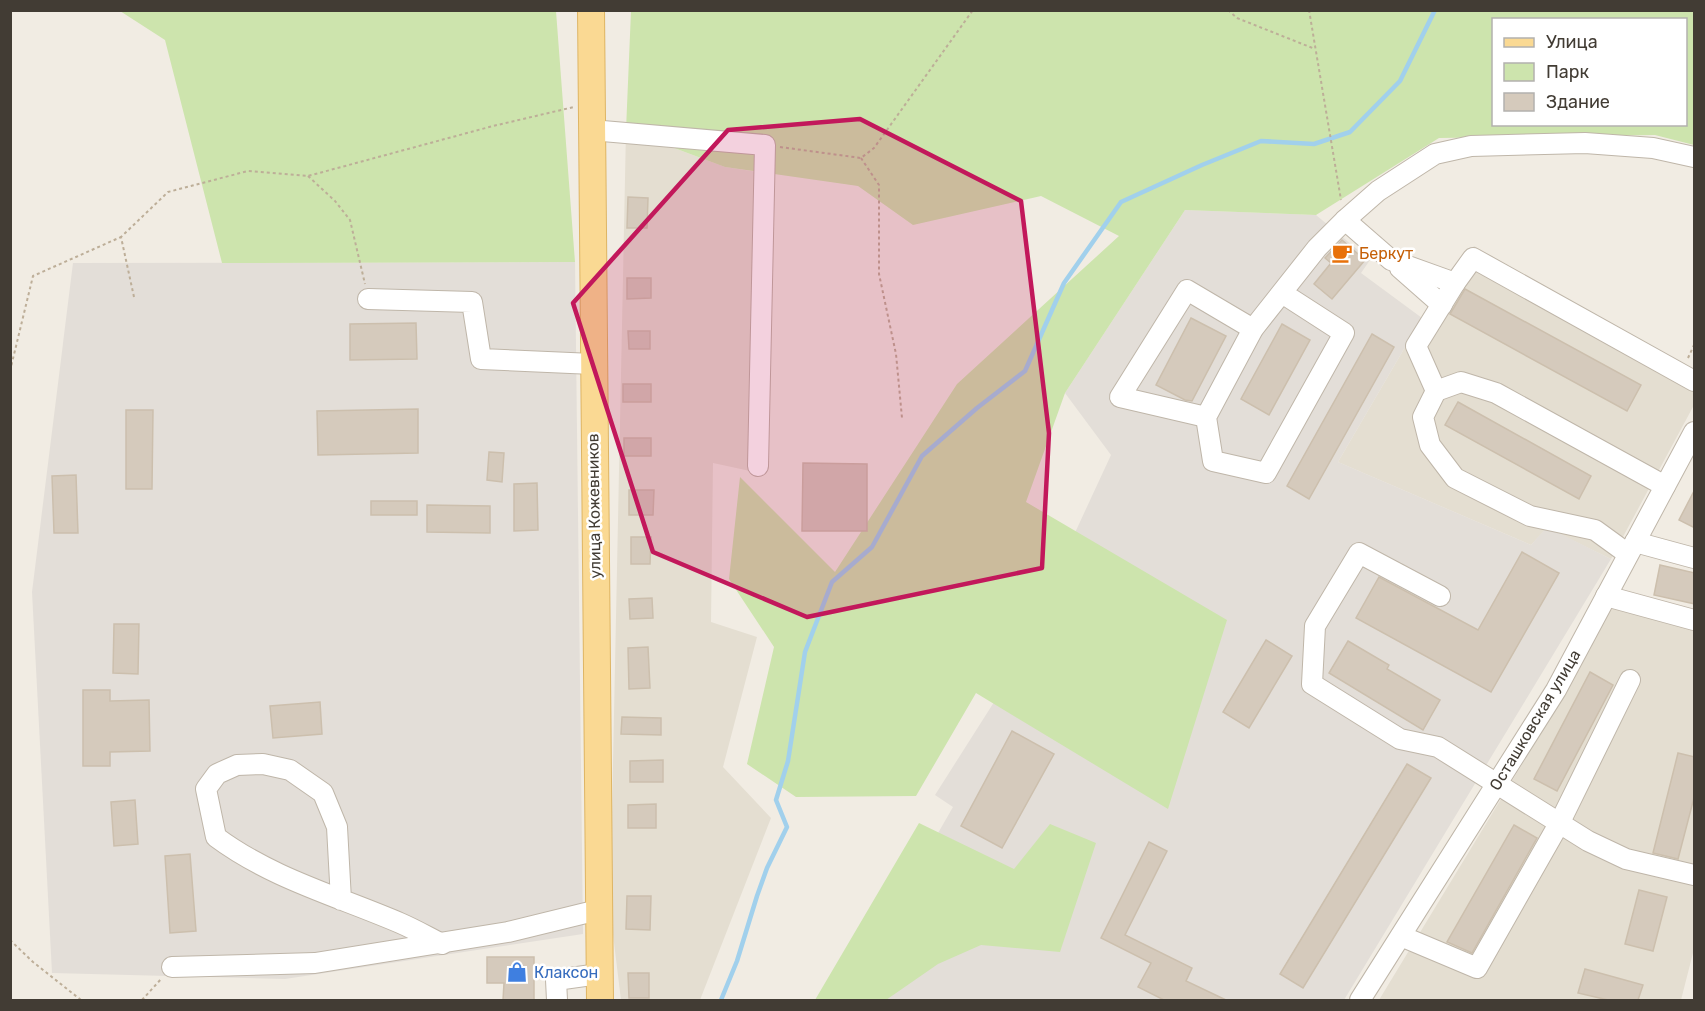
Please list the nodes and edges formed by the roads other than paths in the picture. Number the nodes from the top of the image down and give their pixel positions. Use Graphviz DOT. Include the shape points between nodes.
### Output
graph roads {
  1 [pos="591,10"];
  2 [pos="591,130"];
  3 [pos="1695,157"];
  4 [pos="1344,220"];
  5 [pos="1391,260"];
  6 [pos="1455,283"];
  7 [pos="1282,293"];
  8 [pos="368,299"];
  9 [pos="1442,305"];
  10 [pos="1253,329"];
  11 [pos="593,364"];
  12 [pos="1695,381"];
  13 [pos="1436,391"];
  14 [pos="1206,417"];
  15 [pos="1695,432"];
  16 [pos="1689,456"];
  17 [pos="758,466"];
  18 [pos="1665,486"];
  19 [pos="1632,548"];
  20 [pos="1695,558"];
  21 [pos="1440,596"];
  22 [pos="1606,596"];
  23 [pos="1695,620"];
  24 [pos="1630,680"];
  25 [pos="1496,785"];
  26 [pos="1560,822"];
  27 [pos="1695,875"];
  28 [pos="341,900"];
  29 [pos="598,910"];
  30 [pos="1401,936"];
  31 [pos="442,944"];
  32 [pos="172,967"];
  33 [pos="599,974"];
  34 [pos="556,1000"];
  35 [pos="600,1000"];
  36 [pos="1360,1000"];
  1 -- 2 [label="main road, улица Кожевников"];
  2 -- 11 [label="main road, улица Кожевников"];
  2 -- 17 [label="street" via="765,145"];
  3 -- 4 [label="street" via="1653,148 1585,143 1471,146 1435,154 1378,191"];
  4 -- 5 [label="street"];
  4 -- 7 [label="street"];
  5 -- 6 [label="street"];
  5 -- 9 [label="street"];
  6 -- 9 [label="street"];
  6 -- 12 [label="street" via="1473,258"];
  7 -- 10 [label="street"];
  7 -- 14 [label="street" via="1344,333 1266,473 1213,461"];
  8 -- 11 [label="street" via="472,302 481,359"];
  9 -- 13 [label="street" via="1416,346"];
  10 -- 14 [label="street"];
  10 -- 14 [label="street" via="1186,290 1120,397"];
  11 -- 29 [label="main road, улица Кожевников"];
  13 -- 18 [label="street" via="1461,382 1496,393"];
  13 -- 19 [label="street" via="1423,417 1430,445 1455,478 1530,516 1595,530"];
  15 -- 16 [label="street, Осташковская улица"];
  16 -- 18 [label="street, Осташковская улица"];
  18 -- 19 [label="street, Осташковская улица"];
  19 -- 20 [label="street"];
  19 -- 22 [label="street, Осташковская улица"];
  21 -- 25 [label="street" via="1359,553 1315,626 1312,684 1400,739 1438,747"];
  22 -- 23 [label="street"];
  22 -- 25 [label="street, Осташковская улица" via="1556,690"];
  24 -- 26 [label="street"];
  25 -- 26 [label="street"];
  25 -- 30 [label="street, Осташковская улица"];
  26 -- 27 [label="street" via="1626,860"];
  26 -- 30 [label="street" via="1476,968"];
  28 -- 28 [label="street" via="240,855 216,837 206,789 217,774 237,765 263,764 290,771 323,793 337,827"];
  28 -- 31 [label="street"];
  29 -- 31 [label="street"];
  29 -- 33 [label="main road, улица Кожевников"];
  30 -- 36 [label="street, Осташковская улица"];
  31 -- 32 [label="street" via="315,963"];
  33 -- 34 [label="street" via="556,980"];
  33 -- 35 [label="main road, улица Кожевников"];
}
